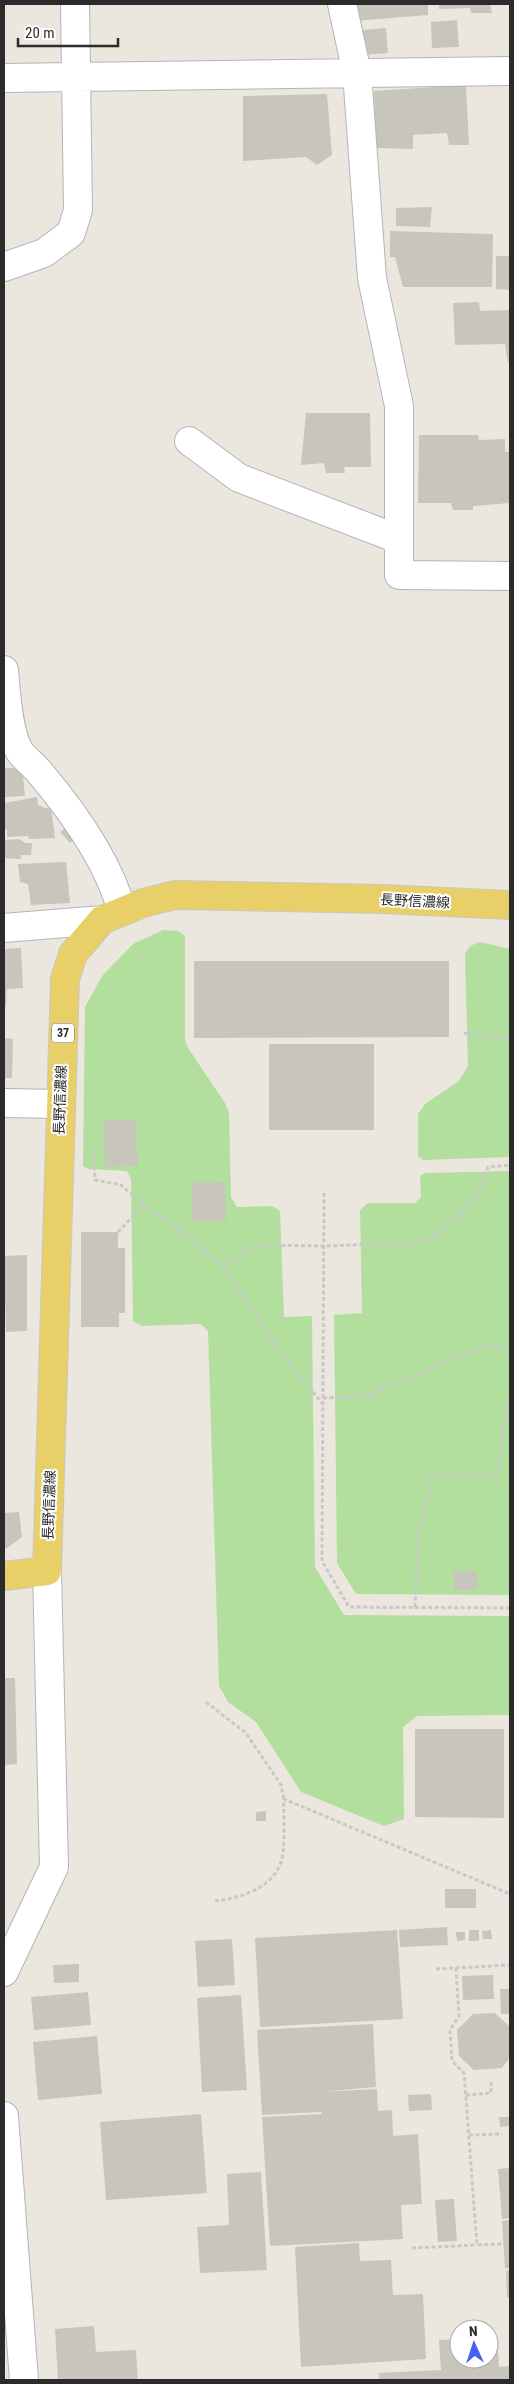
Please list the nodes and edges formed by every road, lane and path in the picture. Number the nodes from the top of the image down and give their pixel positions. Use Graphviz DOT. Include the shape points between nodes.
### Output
graph roads {
  1 [pos="75,4"];
  2 [pos="342,4"];
  3 [pos="510,71"];
  4 [pos="357,73"];
  5 [pos="75,76"];
  6 [pos="4,78"];
  7 [pos="4,267"];
  8 [pos="189,441"];
  9 [pos="398,539"];
  10 [pos="510,576"];
  11 [pos="4,670"];
  12 [pos="510,905"];
  13 [pos="112,915"];
  14 [pos="4,928"];
  15 [pos="464,1033"];
  16 [pos="510,1039"];
  17 [pos="4,1103"];
  18 [pos="60,1104"];
  19 [pos="93,1143"];
  20 [pos="510,1165"];
  21 [pos="324,1193"];
  22 [pos="144,1205"];
  23 [pos="118,1232"];
  24 [pos="325,1246"];
  25 [pos="224,1268"];
  26 [pos="510,1353"];
  27 [pos="323,1398"];
  28 [pos="510,1399"];
  29 [pos="323,1404"];
  30 [pos="47,1571"];
  31 [pos="4,1576"];
  32 [pos="415,1607"];
  33 [pos="510,1608"];
  34 [pos="206,1702"];
  35 [pos="284,1799"];
  36 [pos="510,1894"];
  37 [pos="215,1901"];
  38 [pos="510,1965"];
  39 [pos="456,1968"];
  40 [pos="436,1969"];
  41 [pos="4,1972"];
  42 [pos="490,2082"];
  43 [pos="466,2095"];
  44 [pos="4,2116"];
  45 [pos="502,2134"];
  46 [pos="469,2135"];
  47 [pos="504,2244"];
  48 [pos="477,2245"];
  49 [pos="412,2248"];
  50 [pos="24,2380"];
  1 -- 5 [label="street"];
  2 -- 4 [label="street"];
  3 -- 4 [label="street"];
  4 -- 5 [label="street"];
  4 -- 9 [label="street" via="372,278 399,406"];
  5 -- 6 [label="street"];
  5 -- 7 [label="street" via="78,210 71,233 44,253"];
  8 -- 9 [label="street" via="239,478"];
  9 -- 10 [label="street" via="399,575"];
  11 -- 13 [label="street" via="10,721 19,751 72,813 112,880"];
  12 -- 13 [label="main road, 長野信濃線 / 37" via="175,895 143,902"];
  13 -- 14 [label="street"];
  13 -- 18 [label="main road, 長野信濃線 / 37" via="73,954 65,979"];
  15 -- 16 [label="path"];
  17 -- 18 [label="street"];
  18 -- 30 [label="main road, 長野信濃線 / 37"];
  19 -- 22 [label="path" via="95,1180 120,1185"];
  20 -- 24 [label="path" via="488,1166 478,1196 436,1234 410,1243"];
  21 -- 24 [label="path"];
  22 -- 23 [label="path"];
  22 -- 25 [label="path" via="198,1243"];
  24 -- 25 [label="path" via="255,1245"];
  24 -- 27 [label="path"];
  25 -- 29 [label="path" via="282,1354"];
  26 -- 27 [label="path" via="496,1346 484,1346 368,1396"];
  27 -- 29 [label="path"];
  28 -- 32 [label="path" via="504,1418 498,1476 432,1476 418,1535"];
  29 -- 32 [label="path" via="322,1561 349,1607"];
  30 -- 31 [label="main road"];
  30 -- 41 [label="street" via="54,1867"];
  32 -- 33 [label="path"];
  34 -- 35 [label="path" via="246,1733 281,1785"];
  35 -- 36 [label="path"];
  35 -- 37 [label="path" via="282,1861 272,1879 239,1898"];
  38 -- 39 [label="path"];
  39 -- 40 [label="path"];
  39 -- 43 [label="path" via="459,2016 450,2030 452,2061 464,2073"];
  42 -- 43 [label="path" via="491,2093"];
  43 -- 46 [label="path"];
  44 -- 50 [label="street"];
  45 -- 46 [label="path"];
  46 -- 48 [label="path"];
  47 -- 48 [label="path"];
  48 -- 49 [label="path"];
}
